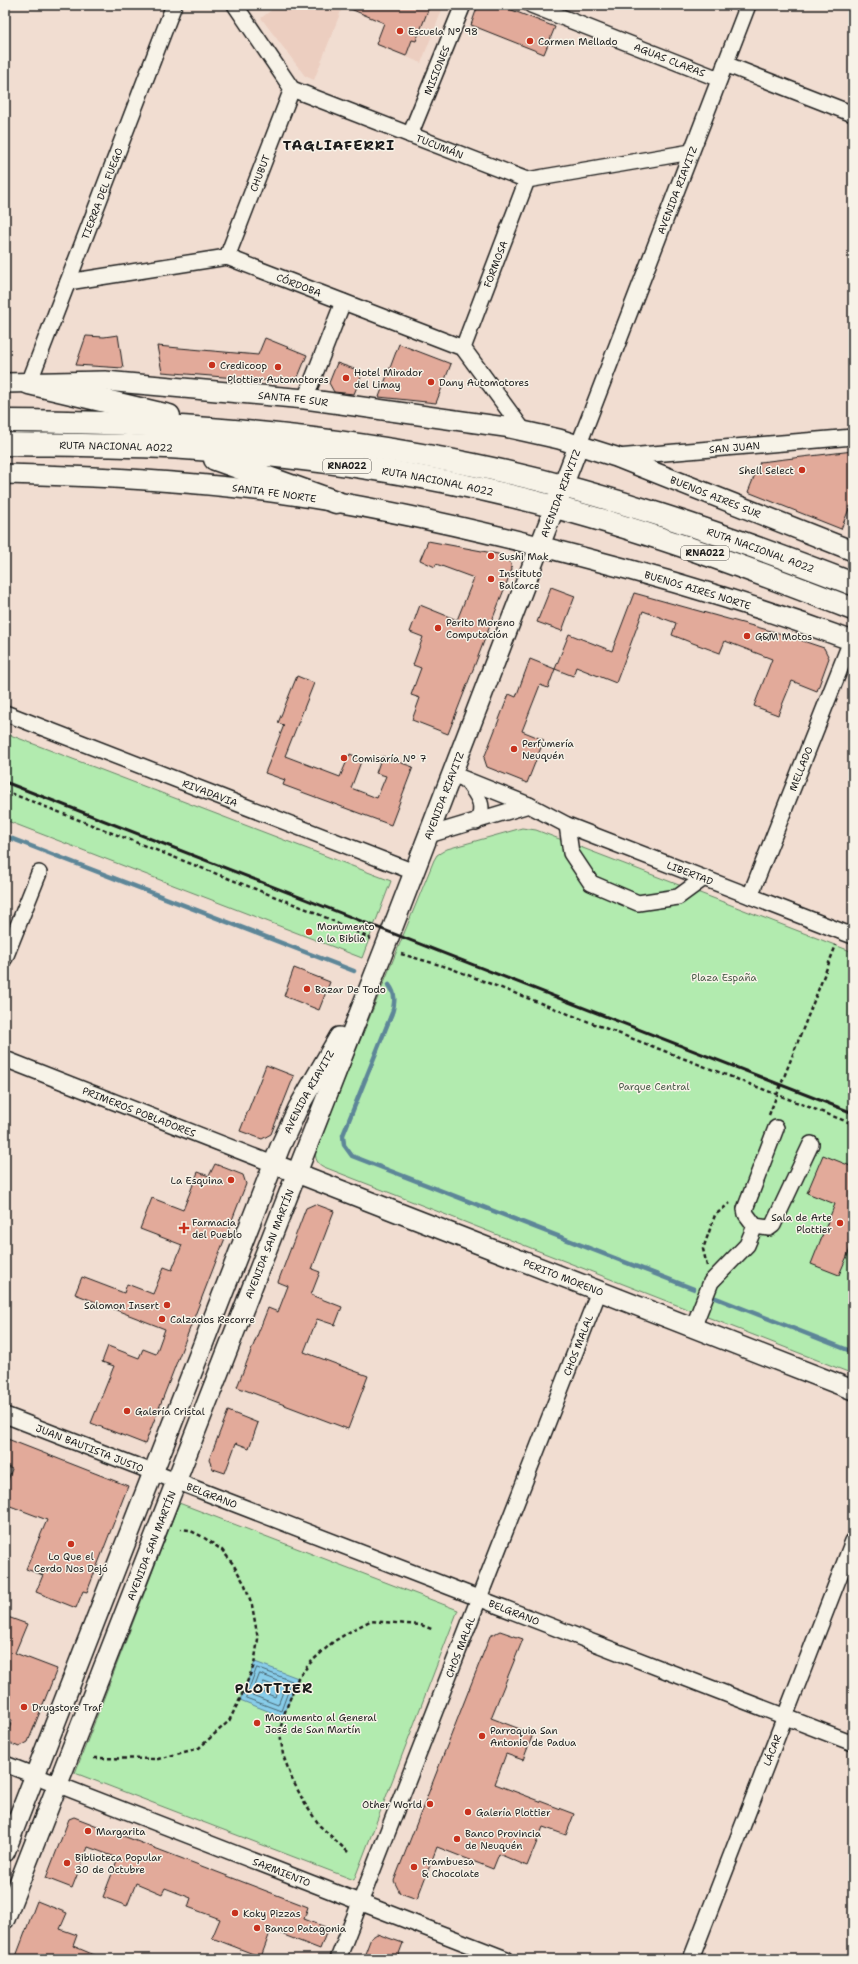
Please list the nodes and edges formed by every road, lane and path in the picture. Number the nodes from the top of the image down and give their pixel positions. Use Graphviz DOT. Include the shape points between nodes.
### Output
graph roads {
  1 [pos="174,5"];
  2 [pos="235,5"];
  3 [pos="463,5"];
  4 [pos="531,5"];
  5 [pos="748,5"];
  6 [pos="725,64"];
  7 [pos="719,79"];
  8 [pos="292,89"];
  9 [pos="853,114"];
  10 [pos="410,135"];
  11 [pos="691,152"];
  12 [pos="527,180"];
  13 [pos="227,257"];
  14 [pos="68,282"];
  15 [pos="343,302"];
  16 [pos="463,348"];
  17 [pos="5,383"];
  18 [pos="29,383"];
  19 [pos="498,398"];
  20 [pos="305,399"];
  21 [pos="5,421"];
  22 [pos="489,425"];
  23 [pos="219,428"];
  24 [pos="523,430"];
  25 [pos="853,437"];
  26 [pos="5,444"];
  27 [pos="578,444"];
  28 [pos="184,448"];
  29 [pos="616,457"];
  30 [pos="5,474"];
  31 [pos="558,497"];
  32 [pos="336,502"];
  33 [pos="540,546"];
  34 [pos="853,550"];
  35 [pos="853,584"];
  36 [pos="853,609"];
  37 [pos="852,641"];
  38 [pos="5,713"];
  39 [pos="459,777"];
  40 [pos="5,791"];
  41 [pos="528,805"];
  42 [pos="476,822"];
  43 [pos="567,824"];
  44 [pos="429,835"];
  45 [pos="414,872"];
  46 [pos="39,873"];
  47 [pos="704,878"];
  48 [pos="750,896"];
  49 [pos="847,934"];
  50 [pos="386,946"];
  51 [pos="5,958"];
  52 [pos="372,981"];
  53 [pos="5,1059"];
  54 [pos="777,1094"];
  55 [pos="853,1124"];
  56 [pos="776,1128"];
  57 [pos="811,1144"];
  58 [pos="273,1164"];
  59 [pos="296,1173"];
  60 [pos="755,1226"];
  61 [pos="599,1291"];
  62 [pos="693,1328"];
  63 [pos="853,1390"];
  64 [pos="5,1415"];
  65 [pos="153,1473"];
  66 [pos="175,1481"];
  67 [pos="181,1529"];
  68 [pos="853,1541"];
  69 [pos="479,1598"];
  70 [pos="434,1630"];
  71 [pos="785,1716"];
  72 [pos="853,1743"];
  73 [pos="94,1758"];
  74 [pos="5,1764"];
  75 [pos="35,1776"];
  76 [pos="57,1785"];
  77 [pos="5,1852"];
  78 [pos="348,1852"];
  79 [pos="360,1902"];
  80 [pos="5,1919"];
  81 [pos="338,1959"];
  82 [pos="506,1959"];
  83 [pos="691,1959"];
  1 -- 14 [label="street, TIERRA DEL FUEGO"];
  2 -- 8 [label="street"];
  3 -- 10 [label="street, MISIONES"];
  4 -- 7 [label="street, AGUAS CLARAS"];
  5 -- 6 [label="street, AVENIDA RIAVITZ"];
  6 -- 7 [label="street, AVENIDA RIAVITZ"];
  6 -- 9 [label="street"];
  7 -- 11 [label="street, AVENIDA RIAVITZ"];
  8 -- 10 [label="street, TUCUMÁN"];
  8 -- 13 [label="street, CHUBUT"];
  10 -- 12 [label="street, TUCUMÁN"];
  11 -- 12 [label="street"];
  11 -- 27 [label="street, AVENIDA RIAVITZ"];
  12 -- 16 [label="street, FORMOSA"];
  13 -- 14 [label="street"];
  13 -- 15 [label="street, CÓRDOBA"];
  14 -- 18 [label="street, TIERRA DEL FUEGO"];
  15 -- 16 [label="street, CÓRDOBA"];
  15 -- 20 [label="street"];
  16 -- 19 [label="street"];
  17 -- 18 [label="main road, SANTA FE SUR"];
  18 -- 20 [label="main road, SANTA FE SUR" via="105,381"];
  18 -- 23 [label="highway"];
  19 -- 22 [label="street" via="498,416"];
  19 -- 24 [label="street"];
  20 -- 22 [label="main road, SANTA FE SUR"];
  21 -- 23 [label="highway, RUTA NACIONAL A022 / RNA022" via="97,422"];
  22 -- 24 [label="main road, SANTA FE SUR"];
  23 -- 31 [label="highway, RUTA NACIONAL A022 / RNA022" via="372,447 476,466"];
  24 -- 27 [label="main road, SANTA FE SUR"];
  25 -- 29 [label="street, SAN JUAN"];
  26 -- 28 [label="highway, RUTA NACIONAL A022 / RNA022"];
  27 -- 29 [label="main road, BUENOS AIRES SUR"];
  27 -- 31 [label="main road, AVENIDA RIAVITZ"];
  28 -- 31 [label="highway, RUTA NACIONAL A022 / RNA022" via="350,466 457,485"];
  28 -- 32 [label="highway"];
  29 -- 34 [label="main road, BUENOS AIRES SUR"];
  30 -- 32 [label="main road, SANTA FE NORTE" via="166,482 278,493"];
  31 -- 33 [label="main road, AVENIDA RIAVITZ"];
  31 -- 35 [label="highway, RUTA NACIONAL A022 / RNA022" via="683,521"];
  31 -- 36 [label="highway, RUTA NACIONAL A022 / RNA022"];
  32 -- 33 [label="main road, SANTA FE NORTE" via="442,522"];
  33 -- 37 [label="main road, BUENOS AIRES NORTE" via="734,600"];
  33 -- 39 [label="main road, AVENIDA RIAVITZ"];
  37 -- 48 [label="street, MELLADO"];
  38 -- 45 [label="street, RIVADAVIA"];
  39 -- 41 [label="street, LIBERTAD"];
  39 -- 42 [label="street" via="481,803 481,813"];
  39 -- 44 [label="main road, AVENIDA RIAVITZ"];
  40 -- 50 [label="path" via="314,912"];
  41 -- 42 [label="street"];
  41 -- 43 [label="street, LIBERTAD"];
  42 -- 44 [label="street"];
  43 -- 47 [label="street, LIBERTAD"];
  43 -- 47 [label="street" via="571,853 591,883 638,903 678,897"];
  44 -- 45 [label="main road, AVENIDA RIAVITZ"];
  45 -- 50 [label="main road, AVENIDA RIAVITZ"];
  46 -- 51 [label="street"];
  47 -- 48 [label="street, LIBERTAD"];
  48 -- 49 [label="street, LIBERTAD"];
  49 -- 54 [label="path"];
  50 -- 52 [label="main road, AVENIDA RIAVITZ"];
  50 -- 54 [label="path" via="401,954 447,968"];
  52 -- 58 [label="main road, AVENIDA RIAVITZ" via="298,1108"];
  52 -- 59 [label="main road, AVENIDA RIAVITZ"];
  53 -- 58 [label="street, PRIMEROS POBLADORES"];
  54 -- 55 [label="path"];
  56 -- 60 [label="street" via="745,1209"];
  57 -- 60 [label="street" via="773,1225 769,1228"];
  58 -- 59 [label="main road, PERITO MORENO"];
  58 -- 65 [label="main road"];
  59 -- 61 [label="main road, PERITO MORENO"];
  59 -- 66 [label="main road, AVENIDA SAN MARTÍN"];
  60 -- 62 [label="street" via="747,1245 710,1282"];
  61 -- 62 [label="main road, PERITO MORENO"];
  61 -- 69 [label="street, CHOS MALAL"];
  62 -- 63 [label="main road, PERITO MORENO"];
  64 -- 65 [label="street, JUAN BAUTISTA JUSTO"];
  65 -- 66 [label="street, JUAN BAUTISTA JUSTO"];
  65 -- 75 [label="main road"];
  66 -- 69 [label="street, BELGRANO"];
  66 -- 76 [label="main road, AVENIDA SAN MARTÍN"];
  67 -- 73 [label="path" via="203,1537 222,1550 234,1564 245,1585 252,1605 258,1639 252,1670 228,1721 199,1748 158,1759"];
  68 -- 71 [label="street, LÁCAR"];
  69 -- 71 [label="street, BELGRANO"];
  69 -- 79 [label="street, CHOS MALAL"];
  70 -- 78 [label="path" via="421,1626 370,1621 333,1642 298,1678 280,1732 283,1754 304,1804 320,1826"];
  71 -- 72 [label="street, BELGRANO"];
  71 -- 83 [label="street, LÁCAR"];
  74 -- 75 [label="street, SARMIENTO"];
  75 -- 76 [label="street, SARMIENTO"];
  75 -- 77 [label="main road"];
  76 -- 79 [label="street, SARMIENTO"];
  76 -- 80 [label="main road, AVENIDA SAN MARTÍN"];
  79 -- 81 [label="street, CHOS MALAL"];
  79 -- 82 [label="street, SARMIENTO"];
}
